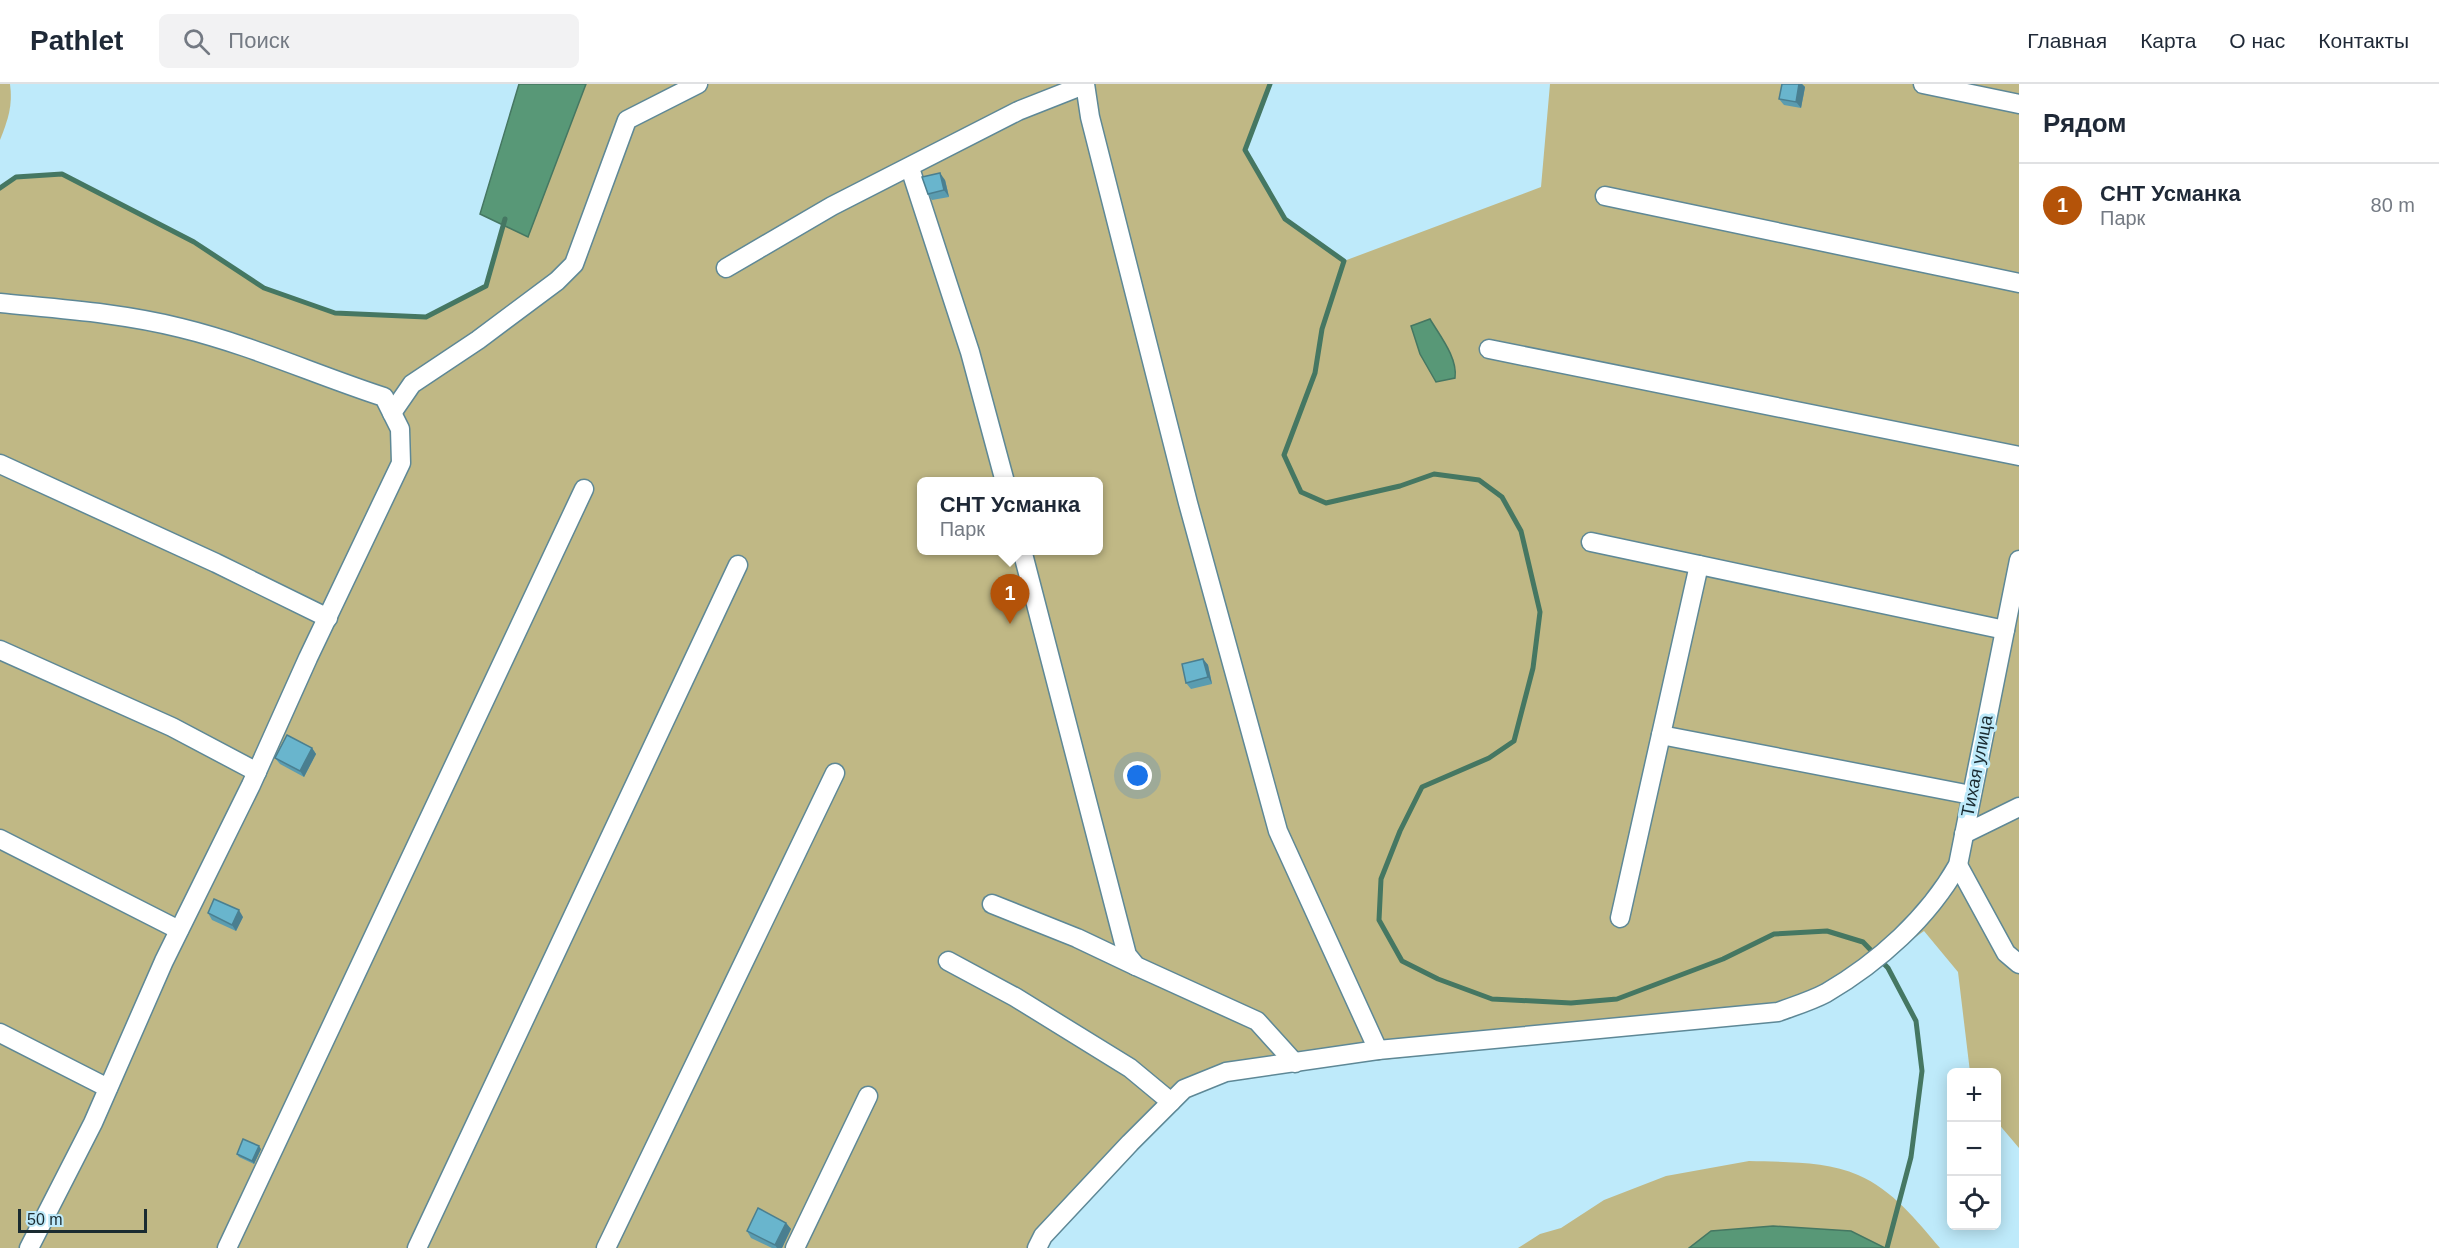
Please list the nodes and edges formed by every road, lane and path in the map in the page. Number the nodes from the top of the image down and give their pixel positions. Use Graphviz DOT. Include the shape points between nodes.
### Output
graph roads {
  1 [pos="698,84"];
  2 [pos="1084,84"];
  3 [pos="1923,84"];
  4 [pos="2019,104"];
  5 [pos="910,168"];
  6 [pos="1605,196"];
  7 [pos="726,268"];
  8 [pos="2019,283"];
  9 [pos="0,303"];
  10 [pos="1489,349"];
  11 [pos="392,413"];
  12 [pos="2019,456"];
  13 [pos="0,464"];
  14 [pos="1004,477"];
  15 [pos="584,489"];
  16 [pos="1591,542"];
  17 [pos="1023,555"];
  18 [pos="2019,560"];
  19 [pos="738,565"];
  20 [pos="1699,565"];
  21 [pos="328,618"];
  22 [pos="2005,630"];
  23 [pos="0,650"];
  24 [pos="1661,735"];
  25 [pos="257,772"];
  26 [pos="835,773"];
  27 [pos="1971,795"];
  28 [pos="2019,807"];
  29 [pos="1964,834"];
  30 [pos="0,839"];
  31 [pos="1958,865"];
  32 [pos="992,904"];
  33 [pos="1620,918"];
  34 [pos="179,930"];
  35 [pos="948,961"];
  36 [pos="2019,964"];
  37 [pos="1136,966"];
  38 [pos="0,1033"];
  39 [pos="1378,1050"];
  40 [pos="1295,1063"];
  41 [pos="108,1088"];
  42 [pos="868,1096"];
  43 [pos="1171,1102"];
  44 [pos="29,1248"];
  45 [pos="227,1248"];
  46 [pos="417,1248"];
  47 [pos="606,1248"];
  48 [pos="795,1248"];
  49 [pos="1037,1248"];
  1 -- 11 [label="street" via="627,120 573,264 549,288 412,384"];
  2 -- 5 [label="street" via="1018,111"];
  2 -- 39 [label="street" via="1188,503 1278,831"];
  3 -- 4 [label="street"];
  5 -- 7 [label="street" via="832,206"];
  5 -- 14 [label="street" via="970,352"];
  6 -- 8 [label="street"];
  9 -- 11 [label="street" via="79,310 180,327 261,351 384,397"];
  10 -- 12 [label="street"];
  11 -- 21 [label="street" via="400,429 401,463"];
  13 -- 21 [label="street"];
  15 -- 45 [label="street"];
  16 -- 20 [label="street"];
  17 -- 37 [label="street" via="1127,955"];
  18 -- 22 [label="street, Тихая улица"];
  19 -- 46 [label="street"];
  20 -- 22 [label="street"];
  20 -- 24 [label="street"];
  21 -- 25 [label="street"];
  22 -- 27 [label="street, Тихая улица"];
  23 -- 25 [label="street" via="171,727"];
  24 -- 27 [label="street"];
  24 -- 33 [label="street"];
  25 -- 34 [label="street"];
  26 -- 47 [label="street"];
  27 -- 29 [label="street, Тихая улица"];
  28 -- 29 [label="street"];
  29 -- 31 [label="street, Тихая улица"];
  30 -- 34 [label="street"];
  31 -- 36 [label="street" via="2006,953"];
  31 -- 39 [label="street, Тихая улица" via="1942,892 1888,948 1824,994 1778,1012"];
  32 -- 37 [label="street"];
  34 -- 41 [label="street"];
  35 -- 43 [label="street" via="1130,1068"];
  37 -- 40 [label="street" via="1257,1021"];
  38 -- 41 [label="street"];
  39 -- 40 [label="street, Тихая улица"];
  40 -- 43 [label="street, Тихая улица" via="1226,1072 1184,1089"];
  41 -- 44 [label="street"];
  42 -- 48 [label="street"];
  43 -- 49 [label="street, Тихая улица" via="1043,1236"];
}
